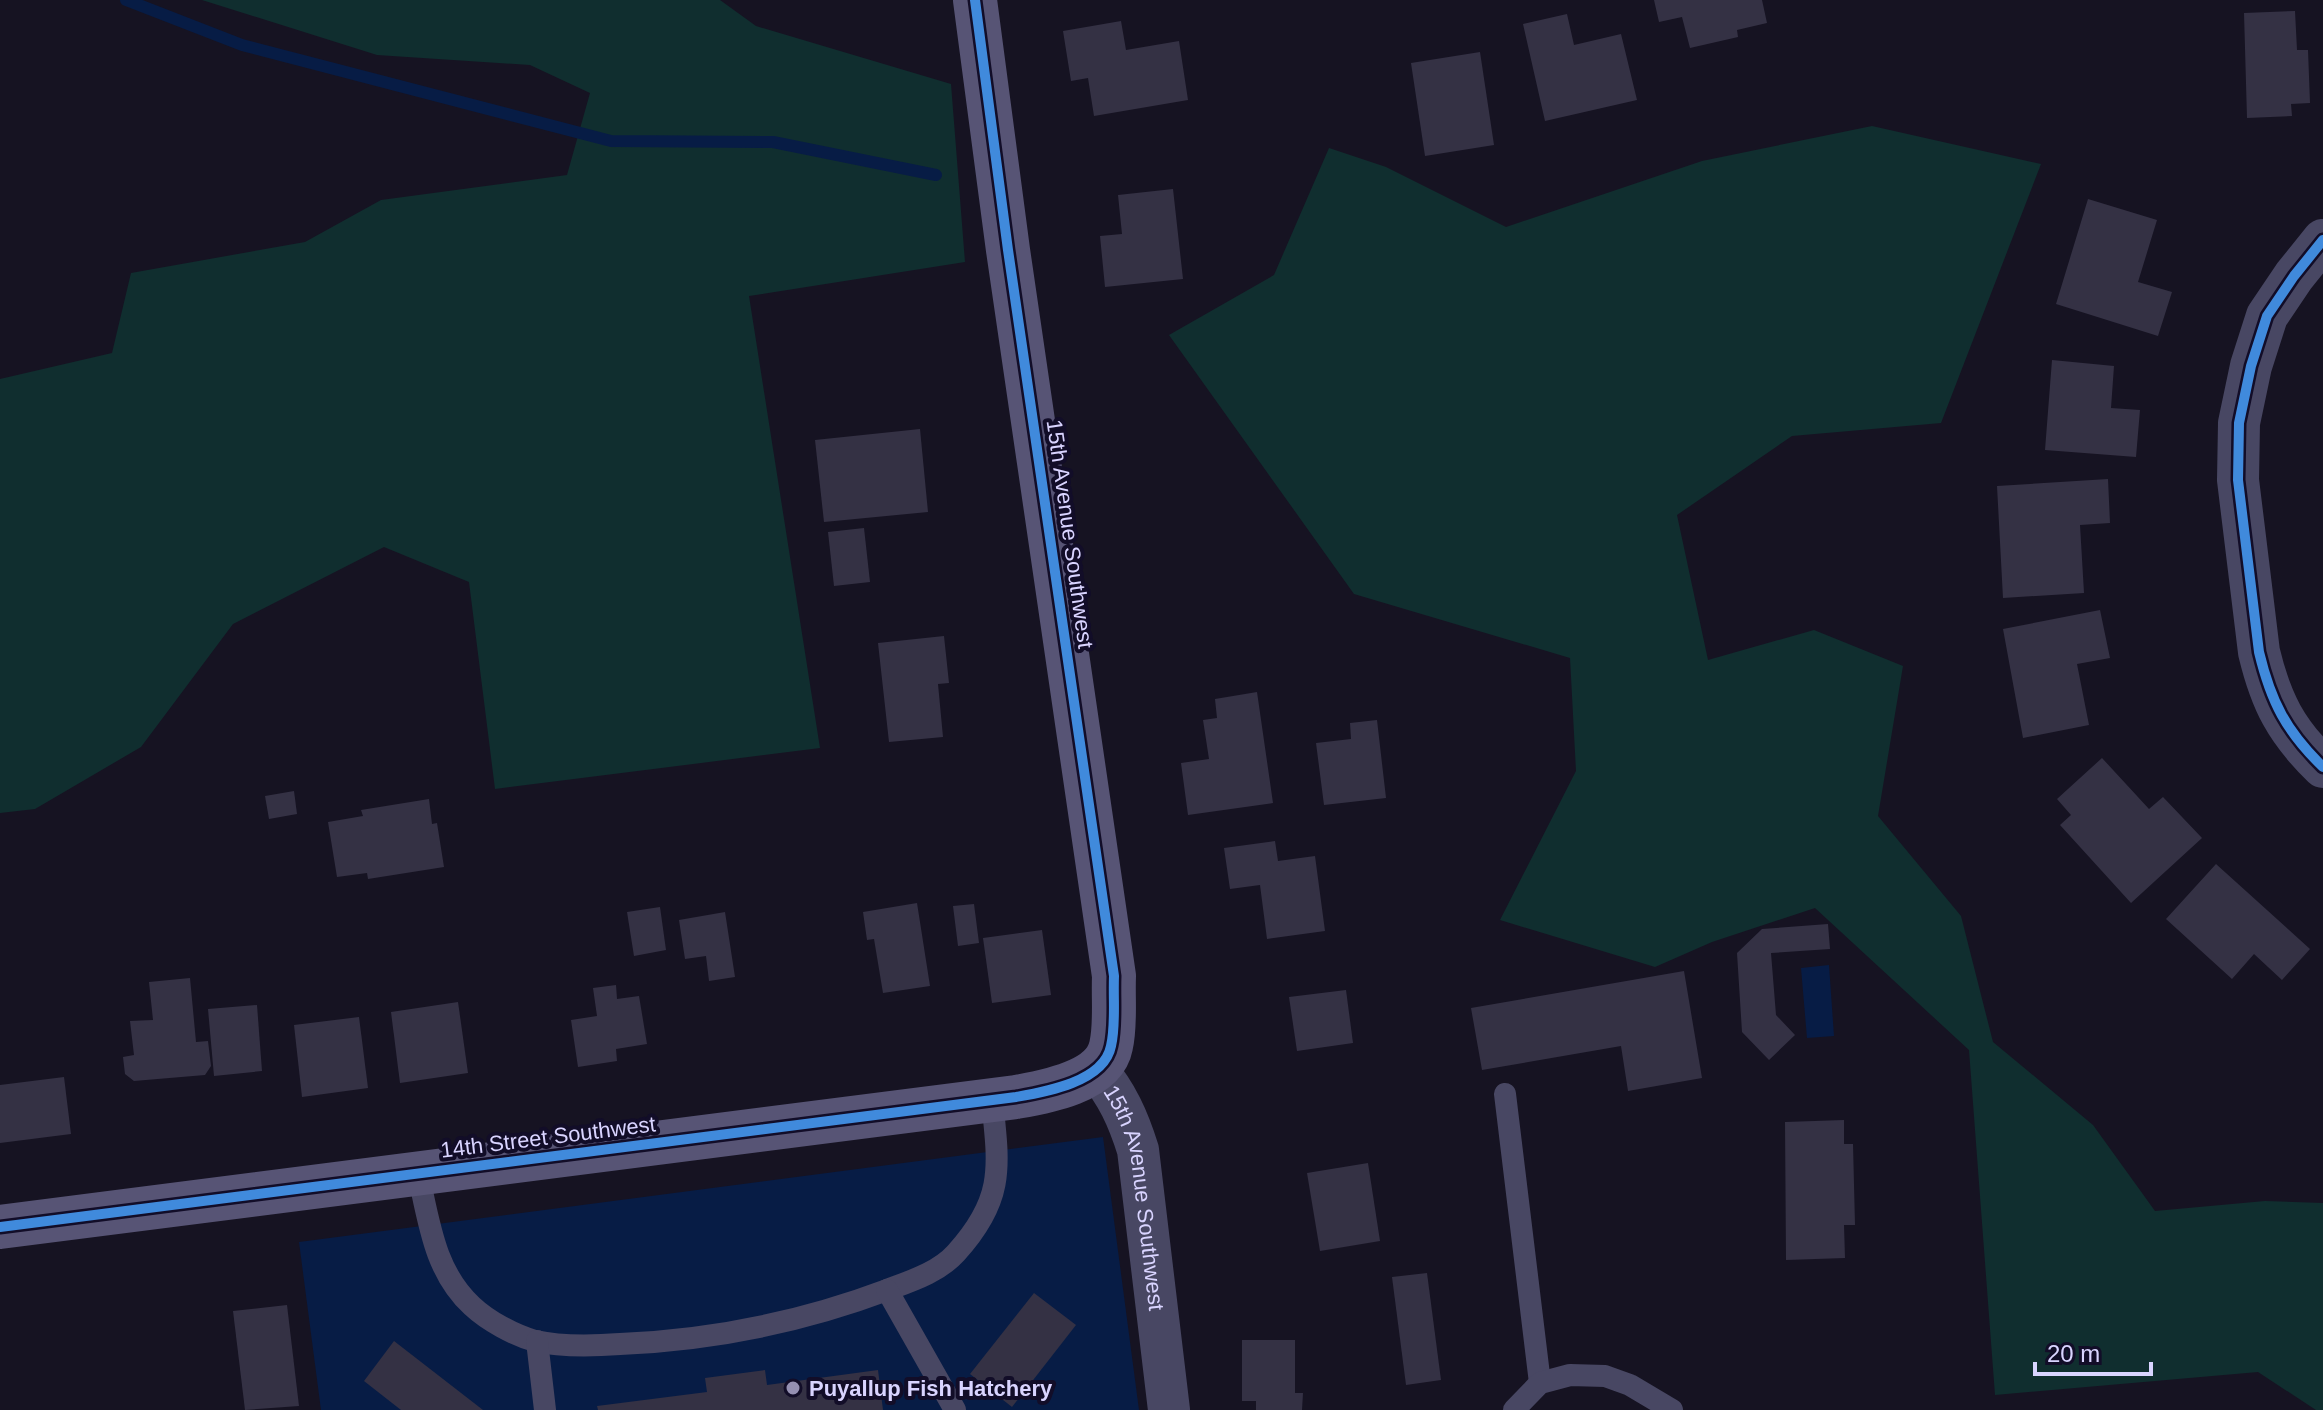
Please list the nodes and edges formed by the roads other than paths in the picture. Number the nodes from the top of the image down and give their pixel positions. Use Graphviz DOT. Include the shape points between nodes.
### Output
graph roads {
  1 [pos="975,0"];
  2 [pos="2323,240"];
  3 [pos="2314,758"];
  4 [pos="1096,1069"];
  5 [pos="1505,1094"];
  6 [pos="992,1100"];
  7 [pos="418,1173"];
  8 [pos="0,1227"];
  9 [pos="887,1290"];
  10 [pos="537,1341"];
  11 [pos="1540,1383"];
  12 [pos="545,1410"];
  13 [pos="955,1410"];
  14 [pos="1169,1410"];
  15 [pos="1514,1410"];
  16 [pos="1672,1410"];
  1 -- 4 [label="street, 15th Avenue Southwest" via="1114,976 1111,1049"];
  2 -- 3 [label="street" via="2267,316 2239,423 2238,480 2259,652 2275,704"];
  4 -- 6 [label="street, 14th Street Southwest" via="1049,1091"];
  4 -- 14 [label="street, 15th Avenue Southwest" via="1128,1115 1138,1150"];
  5 -- 11 [label="lane"];
  6 -- 7 [label="street, 14th Street Southwest"];
  6 -- 9 [label="lane" via="998,1160 986,1211 955,1255"];
  7 -- 8 [label="street, 14th Street Southwest"];
  7 -- 10 [label="lane" via="432,1239 446,1274 474,1308"];
  9 -- 10 [label="lane" via="698,1339 605,1345"];
  9 -- 13 [label="lane"];
  10 -- 12 [label="lane"];
  11 -- 15 [label="lane"];
  11 -- 16 [label="lane" via="1570,1375 1605,1376"];
}
